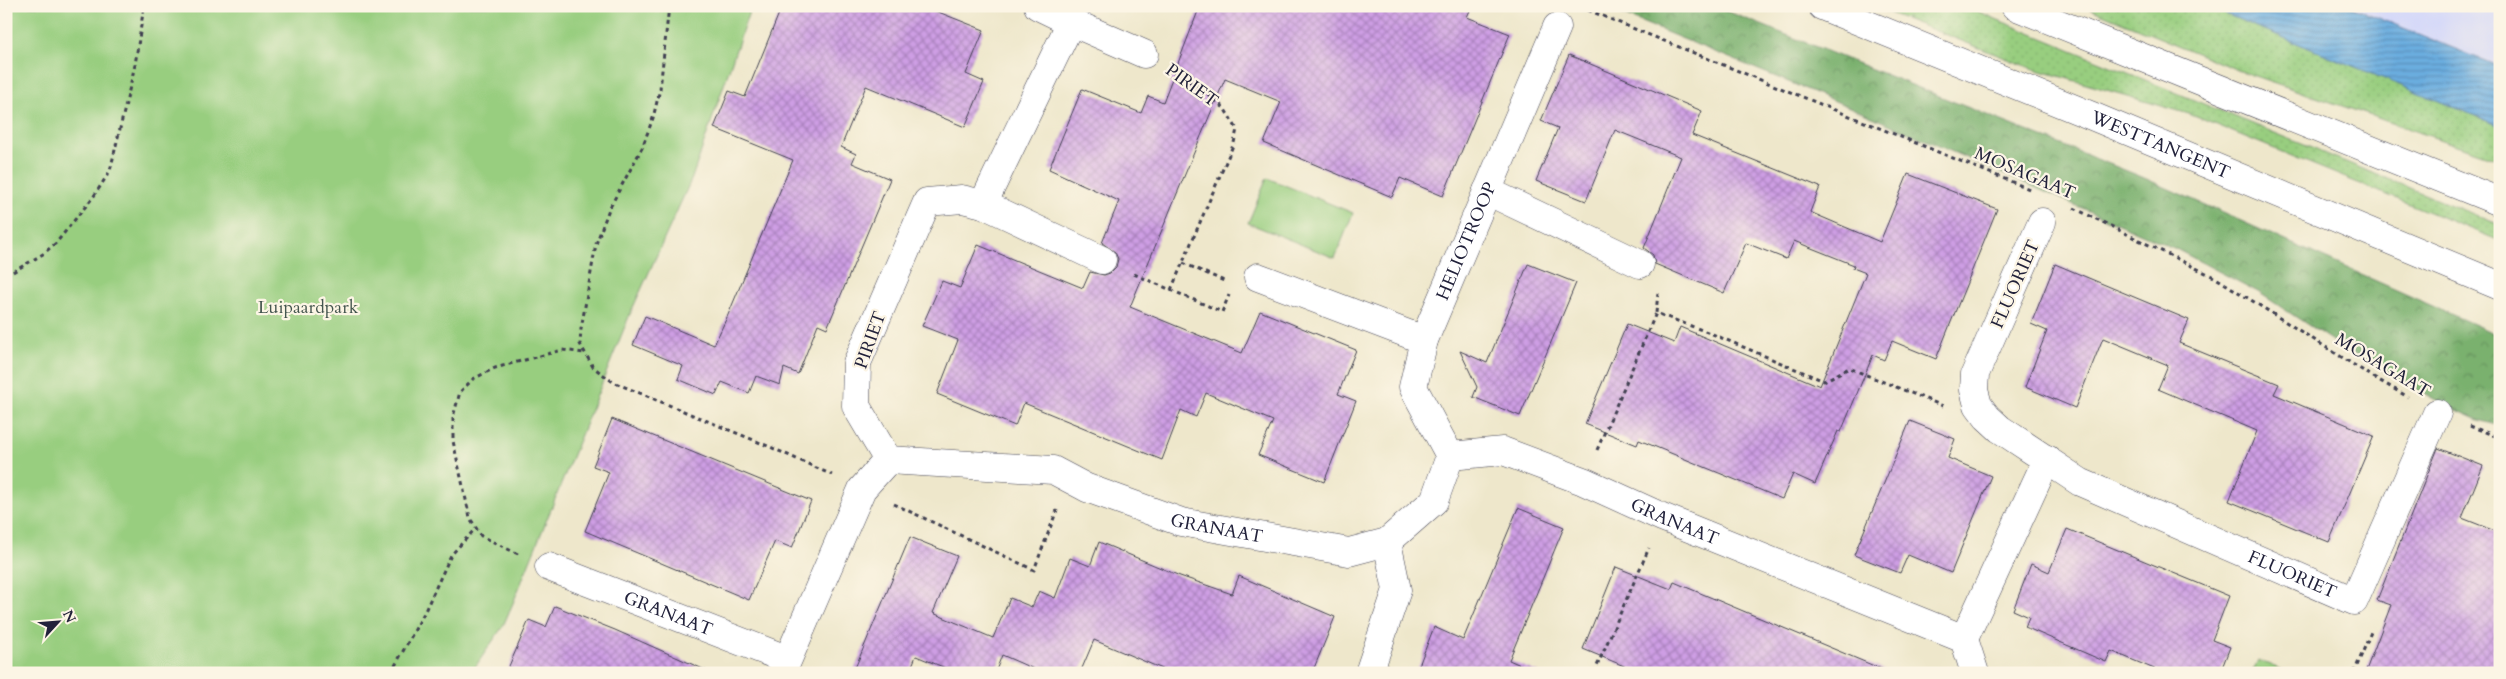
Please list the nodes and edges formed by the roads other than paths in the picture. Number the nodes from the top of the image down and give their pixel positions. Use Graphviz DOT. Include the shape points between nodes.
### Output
graph roads {
  1 [pos="1038,6"];
  2 [pos="1822,6"];
  3 [pos="2015,6"];
  4 [pos="1070,22"];
  5 [pos="1557,27"];
  6 [pos="1144,54"];
  7 [pos="1487,191"];
  8 [pos="2500,202"];
  9 [pos="983,204"];
  10 [pos="2042,222"];
  11 [pos="1102,260"];
  12 [pos="1640,264"];
  13 [pos="1246,281"];
  14 [pos="2500,286"];
  15 [pos="1424,340"];
  16 [pos="2437,413"];
  17 [pos="1450,456"];
  18 [pos="2047,459"];
  19 [pos="888,460"];
  20 [pos="1387,542"];
  21 [pos="549,567"];
  22 [pos="1964,639"];
  23 [pos="784,666"];
  24 [pos="1369,673"];
  25 [pos="1975,673"];
  1 -- 4 [label="street"];
  2 -- 14 [label="street, WESTTANGENT"];
  3 -- 8 [label="street"];
  4 -- 6 [label="street"];
  4 -- 9 [label="street"];
  5 -- 7 [label="street, HELIOTROOP"];
  7 -- 12 [label="street"];
  7 -- 15 [label="street, HELIOTROOP"];
  9 -- 11 [label="street, PIRIET"];
  9 -- 19 [label="street, PIRIET" via="962,198 926,202 857,363 856,406"];
  10 -- 18 [label="street, FLUORIET" via="1975,374 1974,390 1978,405 1987,417"];
  13 -- 15 [label="street"];
  15 -- 17 [label="street, HELIOTROOP" via="1413,387"];
  16 -- 18 [label="street, FLUORIET" via="2354,601 2080,482"];
  17 -- 20 [label="street, GRANAAT" via="1434,501"];
  17 -- 22 [label="street, GRANAAT" via="1503,451 1584,481 1662,517"];
  18 -- 22 [label="street"];
  19 -- 20 [label="street, GRANAAT" via="1061,474 1087,488 1181,522 1349,552"];
  19 -- 23 [label="street, GRANAAT" via="862,489"];
  20 -- 24 [label="street" via="1397,590"];
  21 -- 23 [label="street, GRANAAT"];
  22 -- 25 [label="street"];
}
